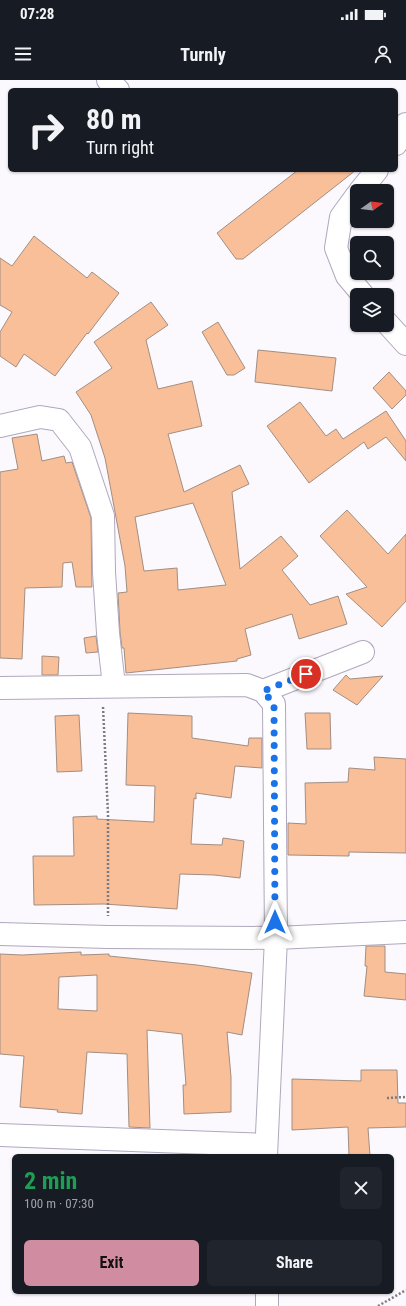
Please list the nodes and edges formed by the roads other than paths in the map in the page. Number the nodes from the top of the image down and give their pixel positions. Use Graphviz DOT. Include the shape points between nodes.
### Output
graph roads {
  1 [pos="108,80"];
  2 [pos="116,88"];
  3 [pos="406,124"];
  4 [pos="398,140"];
  5 [pos="375,172"];
  6 [pos="366,184"];
  7 [pos="350,205"];
  8 [pos="357,288"];
  9 [pos="394,331"];
  10 [pos="406,344"];
  11 [pos="0,426"];
  12 [pos="363,652"];
  13 [pos="108,686"];
  14 [pos="0,688"];
  15 [pos="263,691"];
  16 [pos="406,932"];
  17 [pos="0,934"];
  18 [pos="276,938"];
  19 [pos="0,1135"];
  20 [pos="266,1151"];
  21 [pos="267,1294"];
  22 [pos="267,1306"];
  1 -- 2 [label="street"];
  3 -- 4 [label="street"];
  5 -- 6 [label="street"];
  7 -- 8 [label="street" via="341,217 336,248 347,276"];
  9 -- 10 [label="street"];
  11 -- 13 [label="street" via="40,417 59,420 80,447 103,516"];
  12 -- 15 [label="street"];
  13 -- 14 [label="street"];
  13 -- 15 [label="street" via="247,685"];
  15 -- 18 [label="street" via="274,704"];
  16 -- 18 [label="street"];
  17 -- 18 [label="street"];
  18 -- 20 [label="street"];
  19 -- 20 [label="street"];
  21 -- 22 [label="street"];
}
